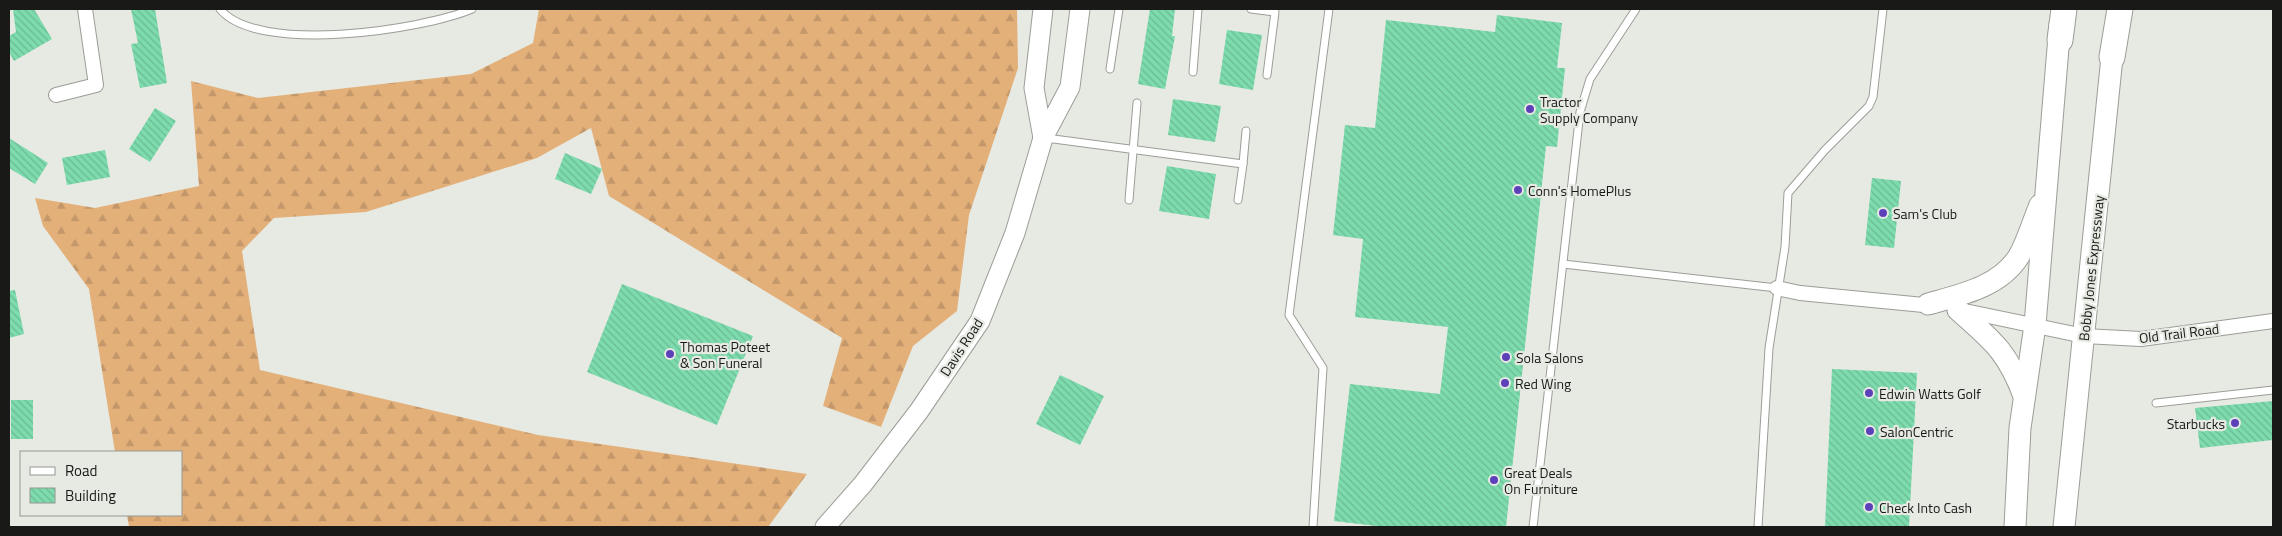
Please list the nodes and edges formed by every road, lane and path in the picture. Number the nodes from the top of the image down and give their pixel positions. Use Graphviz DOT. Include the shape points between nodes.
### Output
graph roads {
  1 [pos="84,9"];
  2 [pos="220,9"];
  3 [pos="472,9"];
  4 [pos="1043,9"];
  5 [pos="1080,9"];
  6 [pos="1119,9"];
  7 [pos="1198,9"];
  8 [pos="1251,9"];
  9 [pos="1329,9"];
  10 [pos="1636,9"];
  11 [pos="1883,9"];
  12 [pos="2060,9"];
  13 [pos="2064,9"];
  14 [pos="2120,9"];
  15 [pos="2126,9"];
  16 [pos="1276,10"];
  17 [pos="2060,40"];
  18 [pos="2112,57"];
  19 [pos="1110,69"];
  20 [pos="1193,72"];
  21 [pos="1267,75"];
  22 [pos="56,96"];
  23 [pos="1137,103"];
  24 [pos="1246,131"];
  25 [pos="1043,138"];
  26 [pos="1134,150"];
  27 [pos="1243,164"];
  28 [pos="2048,186"];
  29 [pos="1129,200"];
  30 [pos="1238,200"];
  31 [pos="1563,264"];
  32 [pos="1777,288"];
  33 [pos="1928,304"];
  34 [pos="1958,310"];
  35 [pos="2273,321"];
  36 [pos="2036,325"];
  37 [pos="2084,336"];
  38 [pos="2273,390"];
  39 [pos="2024,396"];
  40 [pos="2156,403"];
  41 [pos="825,527"];
  42 [pos="1313,527"];
  43 [pos="1533,527"];
  44 [pos="1758,527"];
  45 [pos="2015,527"];
  46 [pos="2064,527"];
  1 -- 22 [label="street" via="96,86"];
  2 -- 3 [label="lane" via="228,19 245,26 297,36 401,28"];
  4 -- 25 [label="main road, Davis Road" via="1034,88"];
  5 -- 25 [label="main road, Davis Road" via="1070,87"];
  6 -- 19 [label="lane"];
  7 -- 20 [label="lane"];
  8 -- 16 [label="lane"];
  9 -- 42 [label="lane" via="1289,315 1323,368"];
  10 -- 31 [label="lane" via="1590,78 1580,112"];
  11 -- 32 [label="lane" via="1873,97 1869,106 1788,193 1785,247"];
  12 -- 17 [label="main road"];
  13 -- 17 [label="highway"];
  14 -- 18 [label="highway, Bobby Jones Expressway"];
  15 -- 18 [label="main road"];
  16 -- 21 [label="lane"];
  17 -- 28 [label="main road"];
  18 -- 37 [label="main road, Bobby Jones Expressway"];
  23 -- 26 [label="lane"];
  24 -- 27 [label="lane"];
  25 -- 26 [label="lane"];
  25 -- 41 [label="main road, Davis Road" via="1015,233 980,321 919,411"];
  26 -- 27 [label="lane"];
  26 -- 29 [label="lane"];
  27 -- 30 [label="lane"];
  28 -- 33 [label="main road" via="2019,256 2009,268 1976,291"];
  28 -- 36 [label="main road"];
  31 -- 32 [label="lane"];
  31 -- 43 [label="lane"];
  32 -- 33 [label="street, Old Trail Road" via="1800,293"];
  32 -- 44 [label="lane" via="1769,348"];
  33 -- 34 [label="street, Old Trail Road"];
  34 -- 36 [label="street, Old Trail Road"];
  34 -- 39 [label="main road" via="2008,358"];
  35 -- 37 [label="street, Old Trail Road" via="2140,339"];
  36 -- 37 [label="street, Old Trail Road"];
  36 -- 39 [label="main road"];
  37 -- 46 [label="main road, Bobby Jones Expressway"];
  38 -- 40 [label="lane"];
  39 -- 45 [label="main road"];
}
